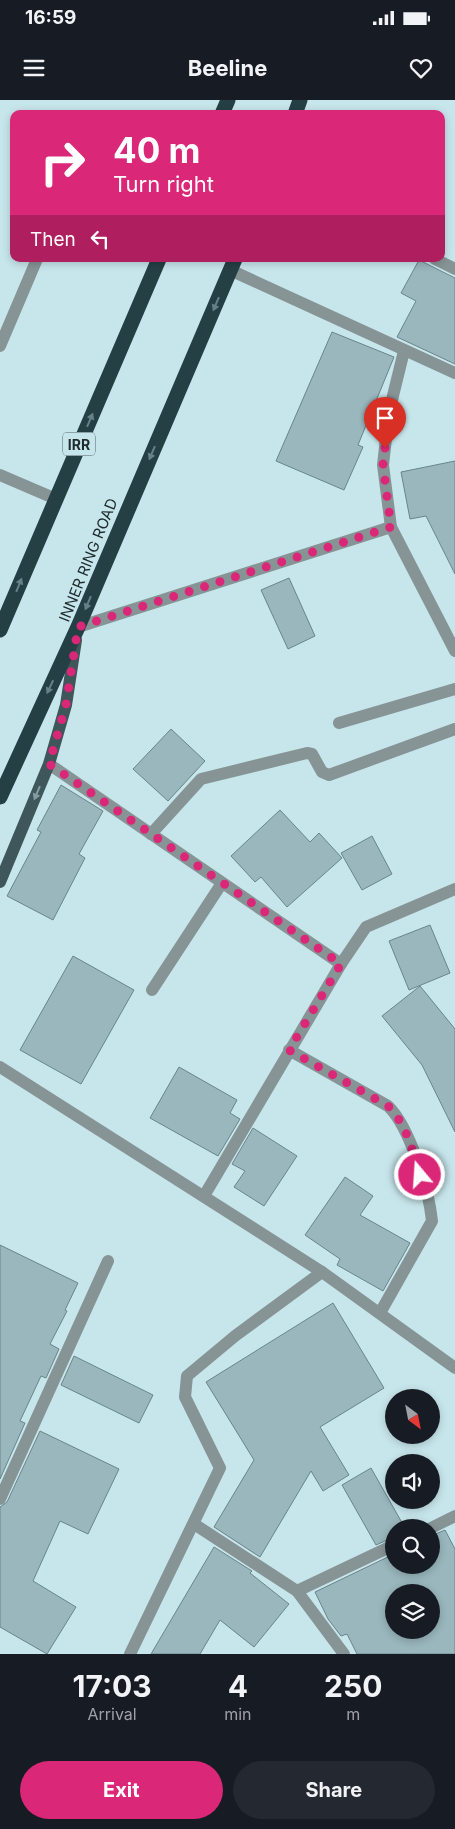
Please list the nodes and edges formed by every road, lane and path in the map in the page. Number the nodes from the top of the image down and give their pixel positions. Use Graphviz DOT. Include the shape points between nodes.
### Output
graph roads {
  1 [pos="37,262"];
  2 [pos="158,262"];
  3 [pos="441,262"];
  4 [pos="232,264"];
  5 [pos="455,269"];
  6 [pos="0,346"];
  7 [pos="404,351"];
  8 [pos="455,373"];
  9 [pos="0,475"];
  10 [pos="56,499"];
  11 [pos="391,527"];
  12 [pos="78,627"];
  13 [pos="0,630"];
  14 [pos="454,648"];
  15 [pos="455,689"];
  16 [pos="339,723"];
  17 [pos="455,729"];
  18 [pos="49,764"];
  19 [pos="0,797"];
  20 [pos="151,834"];
  21 [pos="0,882"];
  22 [pos="222,883"];
  23 [pos="455,889"];
  24 [pos="341,964"];
  25 [pos="152,990"];
  26 [pos="289,1050"];
  27 [pos="0,1067"];
  28 [pos="204,1196"];
  29 [pos="108,1261"];
  30 [pos="322,1272"];
  31 [pos="380,1313"];
  32 [pos="455,1368"];
  33 [pos="0,1498"];
  34 [pos="455,1516"];
  35 [pos="194,1524"];
  36 [pos="440,1524"];
  37 [pos="385,1549"];
  38 [pos="297,1591"];
  39 [pos="130,1654"];
  40 [pos="344,1654"];
  1 -- 6 [label="street"];
  10 -- 2 [label="highway, IRR, one-way"];
  3 -- 5 [label="street"];
  4 -- 7 [label="street"];
  4 -- 12 [label="highway, INNER RING ROAD, one-way"];
  7 -- 8 [label="street"];
  7 -- 11 [label="street" via="389,412 383,465"];
  9 -- 10 [label="street"];
  13 -- 10 [label="highway, IRR, one-way"];
  11 -- 12 [label="street"];
  11 -- 14 [label="street"];
  12 -- 18 [label="main road, INNER RING ROAD" via="66,705"];
  12 -- 19 [label="highway, one-way"];
  15 -- 16 [label="street"];
  17 -- 20 [label="street" via="329,775 322,772 312,754 307,753 201,779"];
  18 -- 20 [label="street"];
  18 -- 21 [label="main road, INNER RING ROAD, one-way"];
  20 -- 22 [label="street"];
  22 -- 24 [label="street"];
  22 -- 25 [label="street"];
  23 -- 24 [label="street" via="366,927"];
  24 -- 26 [label="street"];
  26 -- 28 [label="street"];
  26 -- 31 [label="street" via="388,1106 405,1128 431,1207 432,1221"];
  27 -- 28 [label="street"];
  28 -- 30 [label="street"];
  29 -- 33 [label="street"];
  30 -- 31 [label="street"];
  30 -- 35 [label="street" via="187,1376 185,1397 220,1468"];
  31 -- 32 [label="street"];
  34 -- 36 [label="street"];
  35 -- 38 [label="street"];
  35 -- 39 [label="street"];
  37 -- 38 [label="street"];
  38 -- 40 [label="street"];
}
